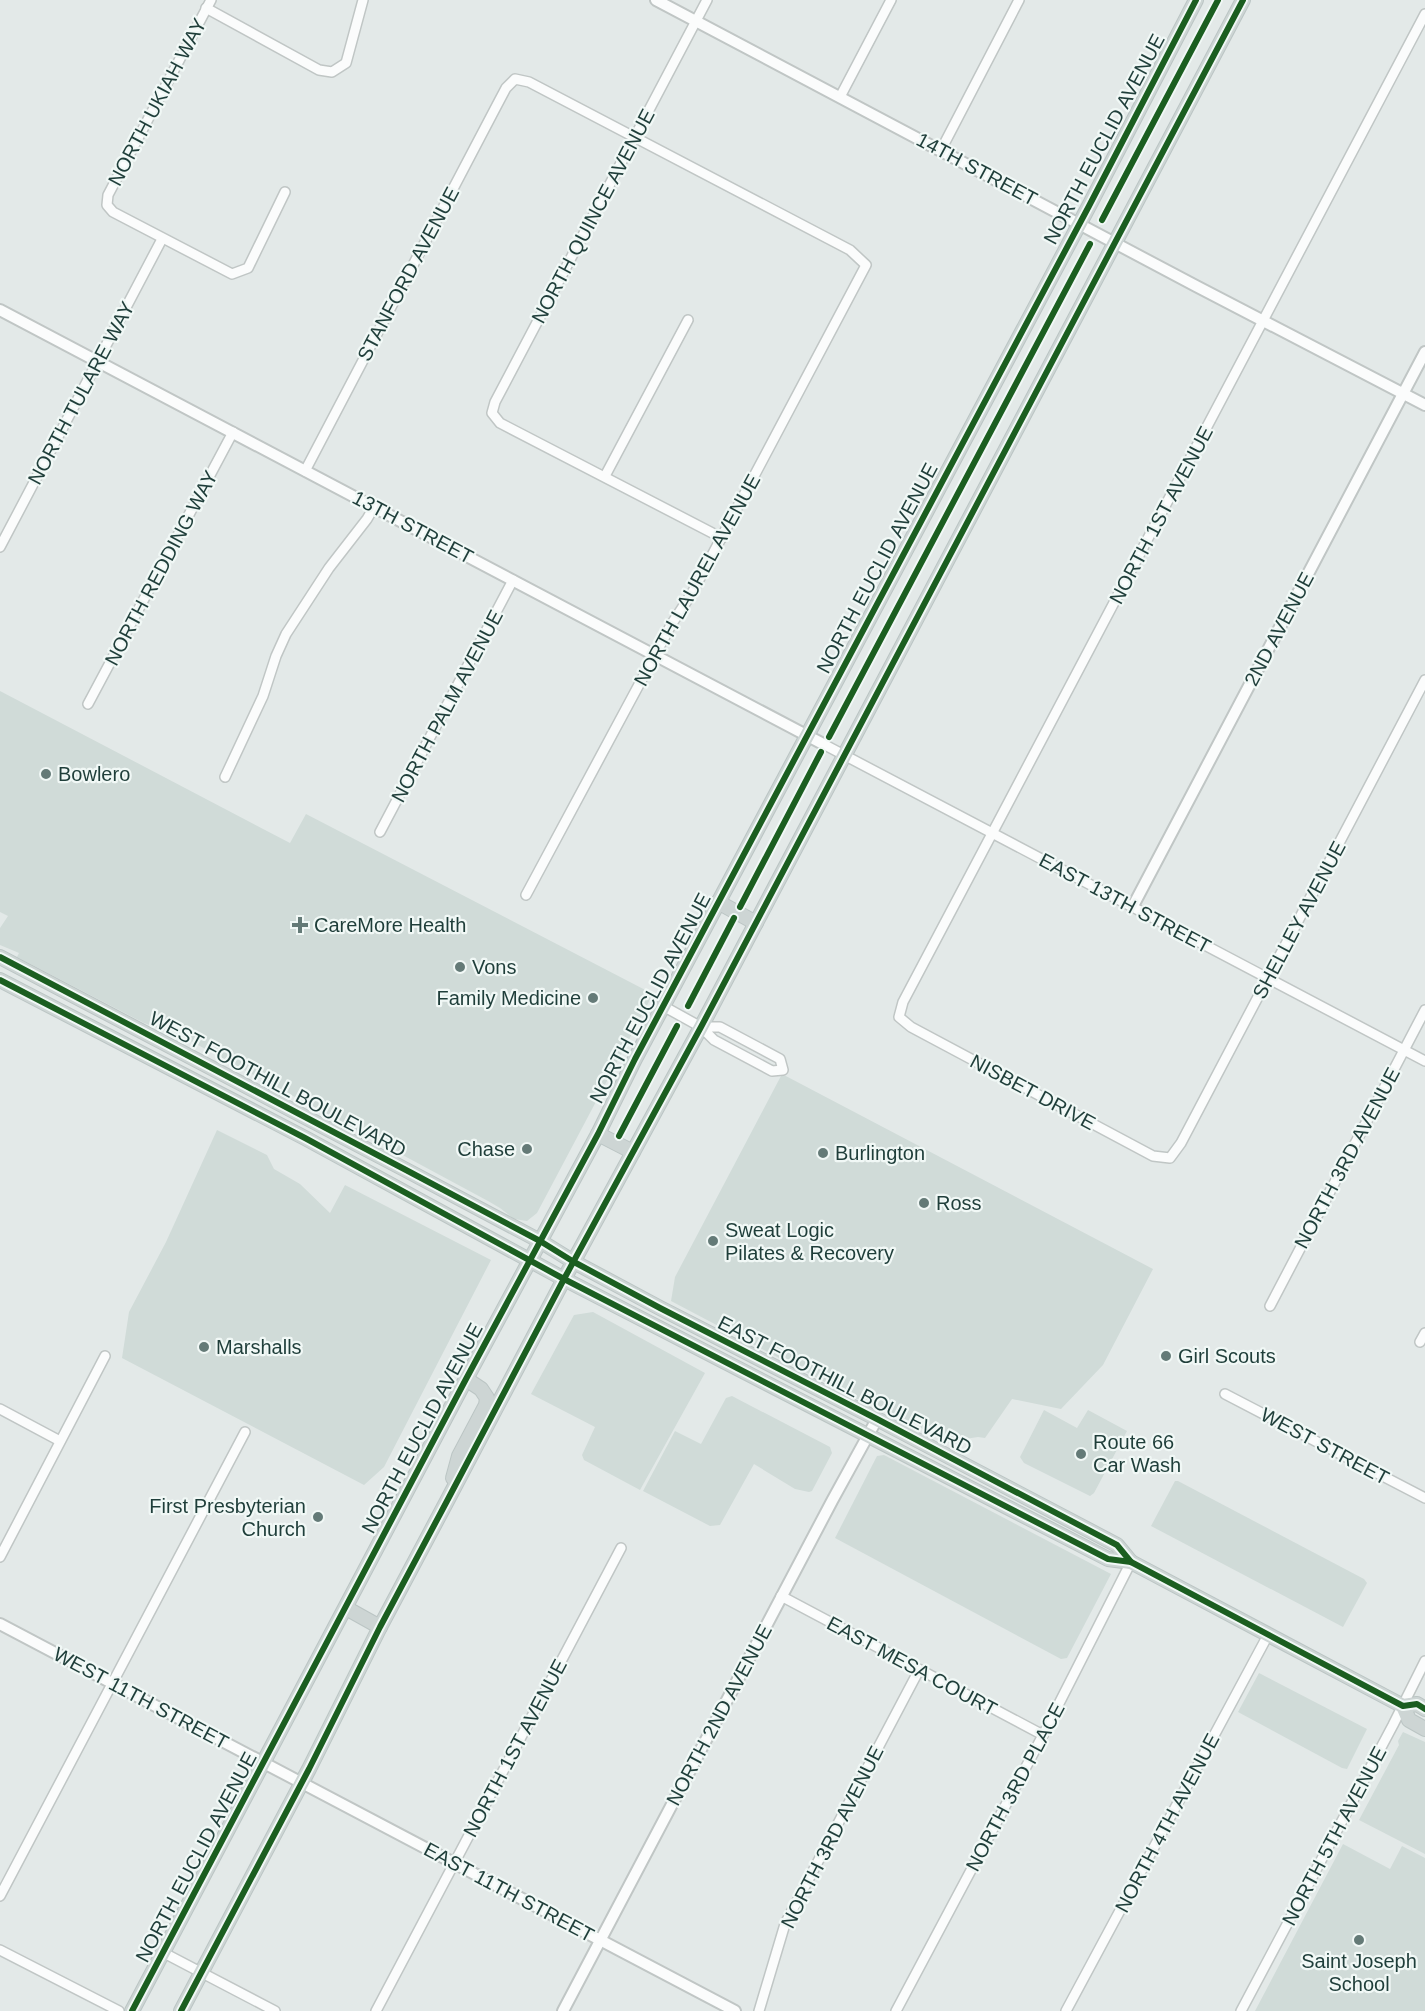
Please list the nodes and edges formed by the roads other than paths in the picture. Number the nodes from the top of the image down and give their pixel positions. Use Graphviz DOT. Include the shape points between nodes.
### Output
graph roads {
  1 [pos="363,0"];
  2 [pos="656,0"];
  3 [pos="707,0"];
  4 [pos="891,0"];
  5 [pos="1019,0"];
  6 [pos="1196,0"];
  7 [pos="1243,0"];
  8 [pos="208,4"];
  9 [pos="1425,14"];
  10 [pos="696,21"];
  11 [pos="840,97"];
  12 [pos="634,137"];
  13 [pos="941,150"];
  14 [pos="285,192"];
  15 [pos="1079,223"];
  16 [pos="162,238"];
  17 [pos="1115,242"];
  18 [pos="0,310"];
  19 [pos="688,320"];
  20 [pos="1264,320"];
  21 [pos="1425,352"];
  22 [pos="97,360"];
  23 [pos="1403,393"];
  24 [pos="1425,405"];
  25 [pos="233,432"];
  26 [pos="305,471"];
  27 [pos="605,476"];
  28 [pos="374,507"];
  29 [pos="722,538"];
  30 [pos="0,547"];
  31 [pos="513,580"];
  32 [pos="655,655"];
  33 [pos="1425,680"];
  34 [pos="88,704"];
  35 [pos="806,735"];
  36 [pos="825,745"];
  37 [pos="845,756"];
  38 [pos="225,777"];
  39 [pos="380,832"];
  40 [pos="993,833"];
  41 [pos="526,895"];
  42 [pos="718,902"];
  43 [pos="1133,906"];
  44 [pos="756,923"];
  45 [pos="0,957"];
  46 [pos="1268,978"];
  47 [pos="0,980"];
  48 [pos="663,1006"];
  49 [pos="1425,1010"];
  50 [pos="899,1017"];
  51 [pos="701,1027"];
  52 [pos="1404,1050"];
  53 [pos="1425,1061"];
  54 [pos="220,1094"];
  55 [pos="318,1123"];
  56 [pos="598,1134"];
  57 [pos="633,1152"];
  58 [pos="1170,1158"];
  59 [pos="540,1241"];
  60 [pos="531,1260"];
  61 [pos="573,1262"];
  62 [pos="564,1280"];
  63 [pos="1270,1306"];
  64 [pos="1425,1333"];
  65 [pos="1420,1342"];
  66 [pos="105,1356"];
  67 [pos="466,1379"];
  68 [pos="1225,1394"];
  69 [pos="0,1409"];
  70 [pos="877,1419"];
  71 [pos="245,1432"];
  72 [pos="868,1435"];
  73 [pos="60,1441"];
  74 [pos="1425,1498"];
  75 [pos="447,1501"];
  76 [pos="621,1548"];
  77 [pos="0,1557"];
  78 [pos="1131,1562"];
  79 [pos="781,1596"];
  80 [pos="346,1608"];
  81 [pos="0,1624"];
  82 [pos="380,1627"];
  83 [pos="1268,1635"];
  84 [pos="1425,1661"];
  85 [pos="919,1670"];
  86 [pos="112,1683"];
  87 [pos="1403,1706"];
  88 [pos="1425,1709"];
  89 [pos="1425,1728"];
  90 [pos="1043,1735"];
  91 [pos="264,1763"];
  92 [pos="283,1773"];
  93 [pos="302,1783"];
  94 [pos="454,1863"];
  95 [pos="0,1896"];
  96 [pos="600,1940"];
  97 [pos="0,1950"];
  98 [pos="164,1953"];
  99 [pos="201,1973"];
  100 [pos="119,2011"];
  101 [pos="132,2011"];
  102 [pos="181,2011"];
  103 [pos="275,2011"];
  104 [pos="376,2011"];
  105 [pos="563,2011"];
  106 [pos="735,2011"];
  107 [pos="759,2011"];
  108 [pos="896,2011"];
  109 [pos="1066,2011"];
  110 [pos="1241,2011"];
  1 -- 8 [label="street" via="346,63 332,72 319,70"];
  2 -- 10 [label="street, 14TH STREET"];
  3 -- 10 [label="street, NORTH QUINCE AVENUE"];
  4 -- 11 [label="street"];
  5 -- 13 [label="street"];
  6 -- 15 [label="main road, NORTH EUCLID AVENUE"];
  7 -- 17 [label="main road"];
  8 -- 16 [label="street, NORTH UKIAH WAY" via="108,195 107,205 113,212"];
  9 -- 20 [label="street, NORTH 1ST AVENUE"];
  10 -- 11 [label="street, 14TH STREET"];
  10 -- 12 [label="street, NORTH QUINCE AVENUE"];
  11 -- 13 [label="street, 14TH STREET"];
  12 -- 26 [label="street, STANFORD AVENUE" via="529,82 515,79 506,88"];
  12 -- 27 [label="street, NORTH QUINCE AVENUE" via="492,412 500,423"];
  12 -- 29 [label="street, NORTH LAUREL AVENUE" via="850,250 866,265"];
  13 -- 15 [label="street, 14TH STREET"];
  14 -- 16 [label="street" via="248,268 232,274"];
  15 -- 17 [label="street, 14TH STREET"];
  15 -- 35 [label="main road, NORTH EUCLID AVENUE"];
  16 -- 22 [label="street, NORTH TULARE WAY"];
  17 -- 20 [label="street, 14TH STREET"];
  17 -- 37 [label="main road"];
  18 -- 22 [label="street, 13TH STREET"];
  19 -- 27 [label="street"];
  20 -- 23 [label="street, 14TH STREET"];
  20 -- 40 [label="street, NORTH 1ST AVENUE"];
  21 -- 23 [label="street, 2ND AVENUE"];
  22 -- 25 [label="street, 13TH STREET"];
  22 -- 30 [label="street, NORTH TULARE WAY"];
  23 -- 24 [label="street, 14TH STREET"];
  23 -- 43 [label="street, 2ND AVENUE"];
  25 -- 26 [label="street, 13TH STREET"];
  25 -- 34 [label="street, NORTH REDDING WAY"];
  26 -- 28 [label="street, 13TH STREET"];
  27 -- 29 [label="street"];
  28 -- 31 [label="street, 13TH STREET"];
  28 -- 38 [label="street" via="286,634 263,696"];
  29 -- 32 [label="street, NORTH LAUREL AVENUE"];
  31 -- 32 [label="street, 13TH STREET"];
  31 -- 39 [label="street, NORTH PALM AVENUE"];
  32 -- 35 [label="street, 13TH STREET"];
  32 -- 41 [label="street, NORTH LAUREL AVENUE"];
  33 -- 46 [label="street, SHELLEY AVENUE"];
  35 -- 36 [label="street, 13TH STREET"];
  35 -- 42 [label="main road, NORTH EUCLID AVENUE"];
  36 -- 37 [label="street, EAST 13TH STREET"];
  37 -- 40 [label="street, EAST 13TH STREET"];
  37 -- 44 [label="main road"];
  40 -- 43 [label="street, EAST 13TH STREET"];
  40 -- 50 [label="street, NORTH 1ST AVENUE" via="903,1002"];
  42 -- 44 [label="main road"];
  42 -- 48 [label="main road, NORTH EUCLID AVENUE"];
  43 -- 46 [label="street, EAST 13TH STREET"];
  44 -- 51 [label="main road"];
  45 -- 55 [label="main road, WEST FOOTHILL BOULEVARD"];
  46 -- 52 [label="street, EAST 13TH STREET"];
  46 -- 58 [label="street, SHELLEY AVENUE"];
  47 -- 54 [label="main road, WEST FOOTHILL BOULEVARD"];
  48 -- 51 [label="street"];
  48 -- 56 [label="main road, NORTH EUCLID AVENUE"];
  49 -- 52 [label="street, NORTH 3RD AVENUE"];
  50 -- 58 [label="street, NISBET DRIVE" via="911,1027 1153,1156"];
  51 -- 51 [label="street" via="723,1046 772,1071 783,1070 780,1059 720,1027"];
  51 -- 57 [label="main road"];
  52 -- 53 [label="street, EAST 13TH STREET"];
  52 -- 63 [label="street, NORTH 3RD AVENUE"];
  54 -- 55 [label="main road" via="233,1092 306,1128"];
  54 -- 60 [label="main road, WEST FOOTHILL BOULEVARD"];
  55 -- 59 [label="main road, WEST FOOTHILL BOULEVARD"];
  56 -- 57 [label="main road"];
  56 -- 59 [label="main road, NORTH EUCLID AVENUE"];
  57 -- 61 [label="main road"];
  59 -- 60 [label="main road, NORTH EUCLID AVENUE"];
  59 -- 61 [label="main road, EAST FOOTHILL BOULEVARD"];
  60 -- 62 [label="main road, EAST FOOTHILL BOULEVARD"];
  60 -- 67 [label="main road, NORTH EUCLID AVENUE"];
  61 -- 62 [label="main road"];
  61 -- 70 [label="main road, EAST FOOTHILL BOULEVARD"];
  62 -- 72 [label="main road, EAST FOOTHILL BOULEVARD"];
  62 -- 75 [label="main road"];
  64 -- 65 [label="street"];
  66 -- 73 [label="street"];
  67 -- 75 [label="main road" via="482,1389 486,1405 459,1456"];
  67 -- 80 [label="main road, NORTH EUCLID AVENUE"];
  68 -- 74 [label="street, WEST STREET"];
  69 -- 73 [label="street"];
  70 -- 72 [label="street, NORTH 2ND AVENUE"];
  70 -- 78 [label="main road, EAST FOOTHILL BOULEVARD" via="1117,1545"];
  71 -- 86 [label="street"];
  72 -- 78 [label="main road, EAST FOOTHILL BOULEVARD" via="1108,1559"];
  72 -- 79 [label="street, NORTH 2ND AVENUE"];
  73 -- 77 [label="street"];
  75 -- 82 [label="main road"];
  76 -- 94 [label="street, NORTH 1ST AVENUE"];
  78 -- 83 [label="main road, EAST FOOTHILL BOULEVARD"];
  78 -- 90 [label="street, NORTH 3RD PLACE"];
  79 -- 85 [label="street, EAST MESA COURT"];
  79 -- 96 [label="street, NORTH 2ND AVENUE"];
  80 -- 82 [label="main road"];
  80 -- 91 [label="main road, NORTH EUCLID AVENUE"];
  81 -- 86 [label="street, WEST 11TH STREET"];
  82 -- 93 [label="main road"];
  83 -- 87 [label="main road, EAST FOOTHILL BOULEVARD"];
  83 -- 109 [label="street, NORTH 4TH AVENUE"];
  84 -- 87 [label="street, NORTH 5TH AVENUE"];
  85 -- 90 [label="street, EAST MESA COURT"];
  85 -- 107 [label="street, NORTH 3RD AVENUE" via="785,1924"];
  86 -- 91 [label="street, WEST 11TH STREET"];
  86 -- 95 [label="street"];
  87 -- 88 [label="main road, EAST FOOTHILL BOULEVARD" via="1417,1704"];
  87 -- 89 [label="main road, EAST FOOTHILL BOULEVARD" via="1409,1720"];
  87 -- 110 [label="street, NORTH 5TH AVENUE"];
  90 -- 108 [label="street, NORTH 3RD PLACE"];
  91 -- 92 [label="street, WEST 11TH STREET"];
  91 -- 98 [label="main road, NORTH EUCLID AVENUE"];
  92 -- 93 [label="street, EAST 11TH STREET"];
  93 -- 94 [label="street, EAST 11TH STREET"];
  93 -- 99 [label="main road"];
  94 -- 96 [label="street, EAST 11TH STREET"];
  94 -- 104 [label="street, NORTH 1ST AVENUE"];
  96 -- 105 [label="street, NORTH 2ND AVENUE"];
  96 -- 106 [label="street, EAST 11TH STREET"];
  97 -- 100 [label="street"];
  98 -- 99 [label="street"];
  98 -- 101 [label="main road, NORTH EUCLID AVENUE"];
  99 -- 102 [label="main road"];
  99 -- 103 [label="street"];
}
